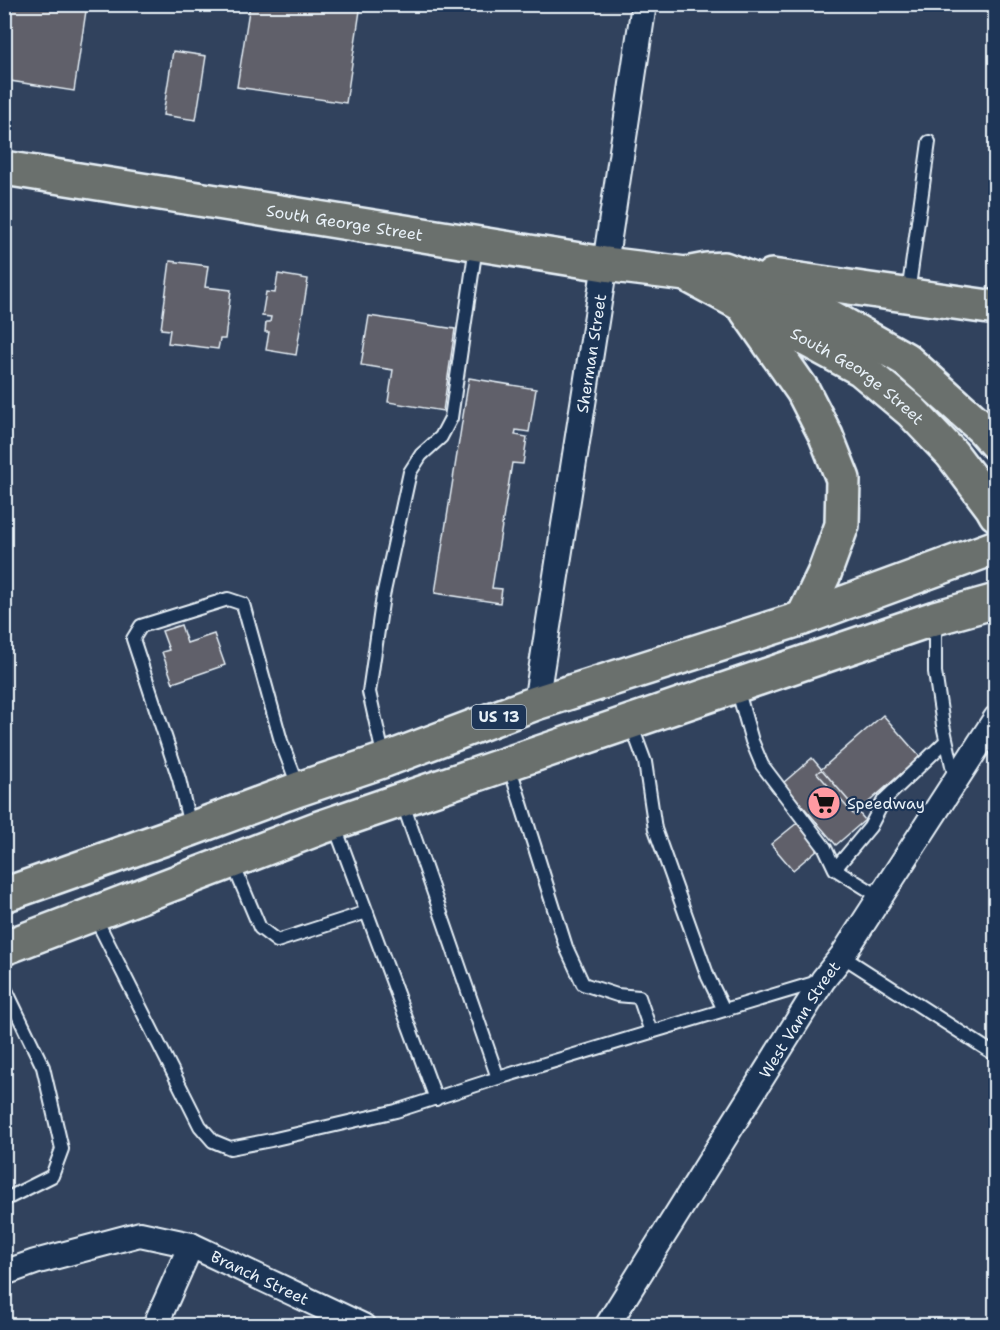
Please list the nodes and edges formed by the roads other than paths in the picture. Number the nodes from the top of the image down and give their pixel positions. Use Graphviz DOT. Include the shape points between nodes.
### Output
graph roads {
  1 [pos="644,4"];
  2 [pos="984,4"];
  3 [pos="996,6"];
  4 [pos="929,141"];
  5 [pos="4,168"];
  6 [pos="476,243"];
  7 [pos="605,264"];
  8 [pos="724,269"];
  9 [pos="686,274"];
  10 [pos="907,296"];
  11 [pos="742,305"];
  12 [pos="996,308"];
  13 [pos="996,444"];
  14 [pos="996,514"];
  15 [pos="996,547"];
  16 [pos="996,601"];
  17 [pos="803,618"];
  18 [pos="935,618"];
  19 [pos="737,686"];
  20 [pos="536,703"];
  21 [pos="996,718"];
  22 [pos="631,722"];
  23 [pos="946,741"];
  24 [pos="385,760"];
  25 [pos="509,763"];
  26 [pos="955,779"];
  27 [pos="299,789"];
  28 [pos="402,800"];
  29 [pos="333,823"];
  30 [pos="191,829"];
  31 [pos="232,861"];
  32 [pos="835,870"];
  33 [pos="4,895"];
  34 [pos="880,897"];
  35 [pos="367,912"];
  36 [pos="93,914"];
  37 [pos="4,948"];
  38 [pos="842,956"];
  39 [pos="823,980"];
  40 [pos="4,986"];
  41 [pos="724,1010"];
  42 [pos="651,1032"];
  43 [pos="996,1055"];
  44 [pos="498,1078"];
  45 [pos="436,1098"];
  46 [pos="4,1200"];
  47 [pos="191,1245"];
  48 [pos="4,1273"];
  49 [pos="155,1326"];
  50 [pos="363,1326"];
  51 [pos="607,1326"];
  1 -- 7 [label="street, Sherman Street"];
  2 -- 3 [label="lane"];
  4 -- 10 [label="lane"];
  5 -- 6 [label="main road, South George Street"];
  6 -- 7 [label="main road, South George Street"];
  6 -- 24 [label="lane" via="451,418 441,437 421,455 410,472 383,596 369,692"];
  7 -- 9 [label="main road, South George Street"];
  7 -- 20 [label="street, Sherman Street"];
  8 -- 9 [label="main road, South George Street"];
  8 -- 10 [label="main road"];
  8 -- 13 [label="main road, South George Street" via="788,293 905,359"];
  9 -- 11 [label="main road, South George Street"];
  10 -- 12 [label="main road"];
  11 -- 14 [label="main road, South George Street" via="861,369 911,411 952,454"];
  11 -- 17 [label="main road" via="803,391 843,479 842,525"];
  15 -- 17 [label="main road, US 13"];
  16 -- 18 [label="main road"];
  17 -- 20 [label="main road, US 13"];
  18 -- 19 [label="main road"];
  18 -- 23 [label="lane" via="935,672"];
  19 -- 22 [label="main road"];
  19 -- 32 [label="lane" via="762,765 825,848"];
  20 -- 24 [label="main road, US 13"];
  21 -- 26 [label="street, West Vann Street"];
  22 -- 25 [label="main road"];
  22 -- 41 [label="lane" via="645,762 655,829 708,977"];
  23 -- 26 [label="lane"];
  23 -- 32 [label="lane" via="884,800 870,826"];
  24 -- 27 [label="main road, US 13"];
  25 -- 28 [label="main road"];
  25 -- 42 [label="lane" via="566,947 582,984 639,997"];
  26 -- 34 [label="street, West Vann Street"];
  27 -- 30 [label="main road, US 13"];
  27 -- 30 [label="lane" via="281,741 243,604 228,599 141,626 133,639 179,779"];
  28 -- 29 [label="main road"];
  28 -- 44 [label="lane"];
  29 -- 31 [label="main road"];
  29 -- 35 [label="lane"];
  30 -- 33 [label="main road, US 13"];
  31 -- 35 [label="lane" via="260,928 277,941"];
  31 -- 36 [label="main road"];
  32 -- 34 [label="lane"];
  34 -- 38 [label="street, West Vann Street"];
  35 -- 45 [label="lane"];
  36 -- 37 [label="main road"];
  36 -- 45 [label="lane" via="200,1126 213,1141 230,1148 396,1111"];
  38 -- 39 [label="street, West Vann Street"];
  38 -- 43 [label="lane"];
  39 -- 41 [label="lane"];
  39 -- 51 [label="street, West Vann Street"];
  40 -- 46 [label="lane" via="43,1067 62,1149 52,1176"];
  41 -- 42 [label="lane"];
  42 -- 44 [label="lane"];
  44 -- 45 [label="lane"];
  47 -- 48 [label="street, Branch Street" via="140,1234"];
  47 -- 49 [label="street"];
  47 -- 50 [label="street, Branch Street"];
}
